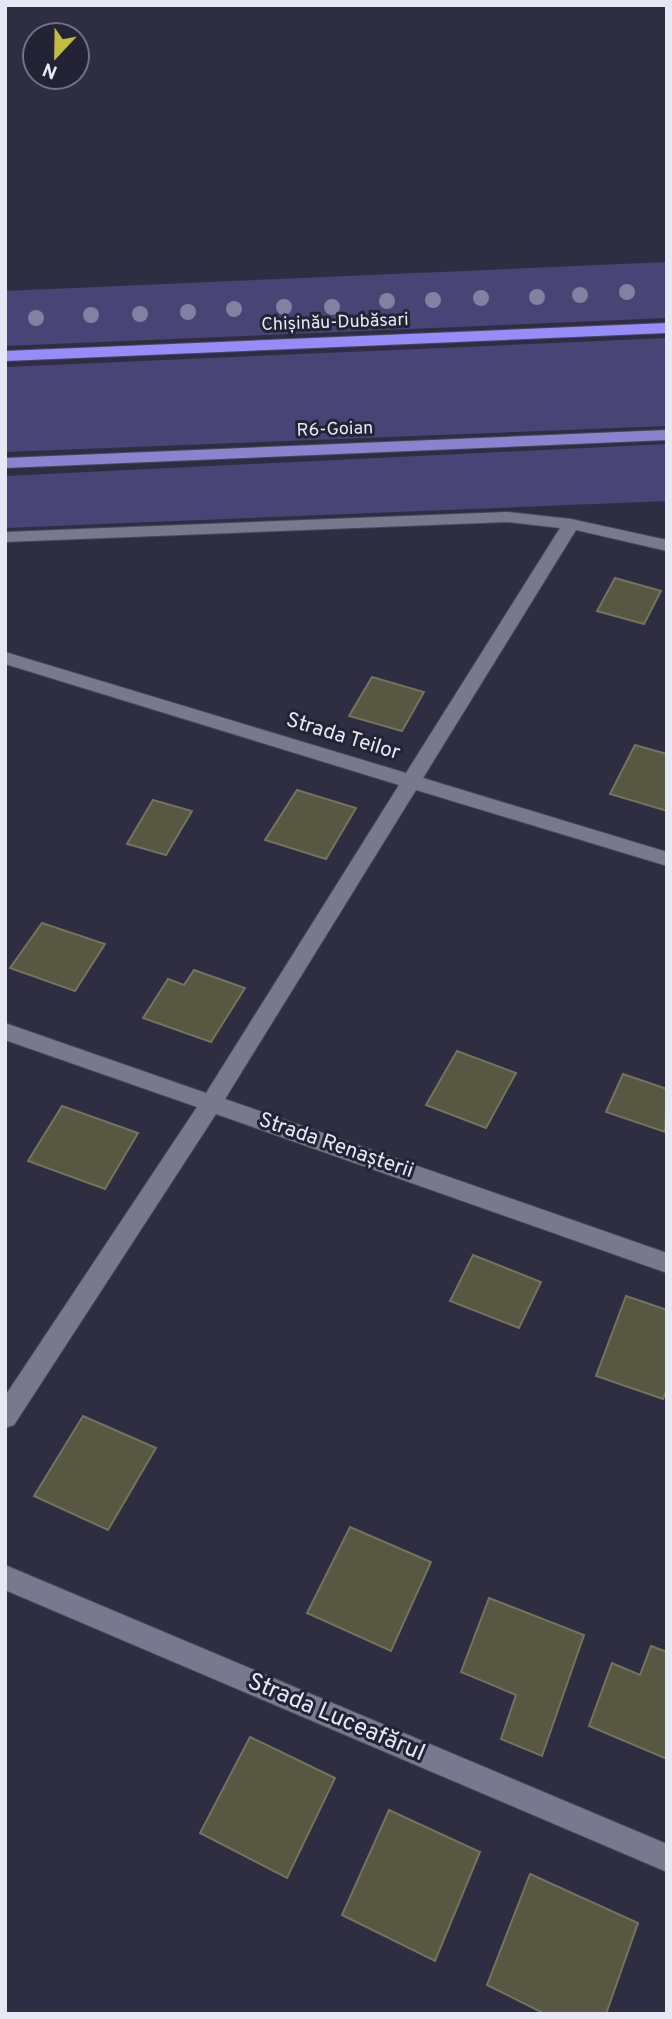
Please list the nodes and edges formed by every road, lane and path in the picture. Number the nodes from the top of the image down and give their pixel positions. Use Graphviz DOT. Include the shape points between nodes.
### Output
graph roads {
  1 [pos="667,328"];
  2 [pos="5,356"];
  3 [pos="667,435"];
  4 [pos="5,463"];
  5 [pos="571,524"];
  6 [pos="5,537"];
  7 [pos="667,545"];
  8 [pos="5,658"];
  9 [pos="410,781"];
  10 [pos="667,859"];
  11 [pos="5,1031"];
  12 [pos="212,1102"];
  13 [pos="667,1263"];
  14 [pos="5,1417"];
  15 [pos="5,1577"];
  16 [pos="667,1858"];
  1 -- 2 [label="highway, Chișinău-Dubăsari"];
  3 -- 4 [label="main road, R6-Goian"];
  5 -- 6 [label="street" via="507,517"];
  5 -- 7 [label="street"];
  5 -- 9 [label="street"];
  8 -- 9 [label="street, Strada Teilor"];
  9 -- 10 [label="street, Strada Teilor"];
  9 -- 12 [label="street"];
  11 -- 12 [label="street, Strada Renașterii"];
  12 -- 13 [label="street, Strada Renașterii"];
  12 -- 14 [label="street"];
  15 -- 16 [label="street, Strada Luceafărul"];
}
